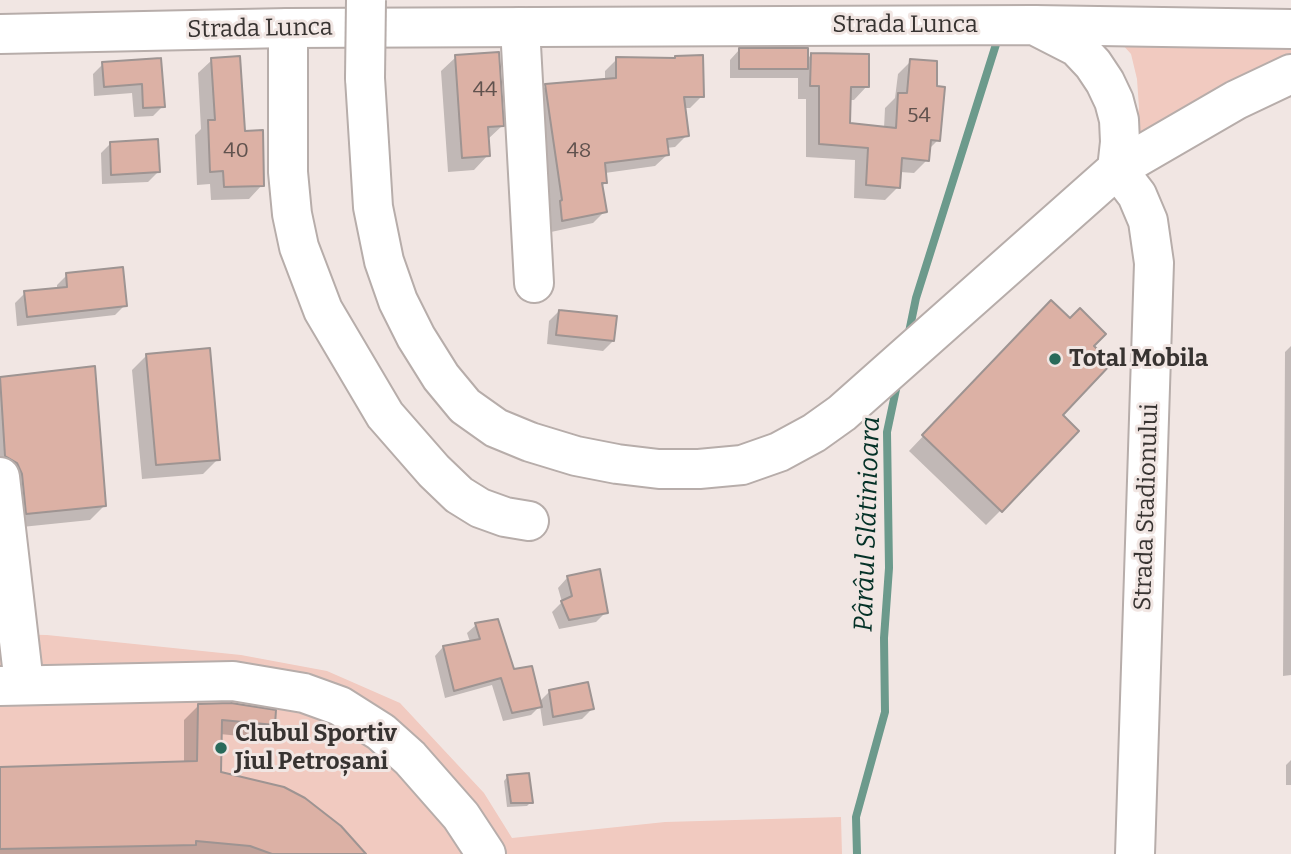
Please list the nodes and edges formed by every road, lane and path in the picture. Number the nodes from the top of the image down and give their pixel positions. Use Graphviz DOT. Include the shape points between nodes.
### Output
graph roads {
  1 [pos="366,0"];
  2 [pos="1034,25"];
  3 [pos="520,27"];
  4 [pos="288,28"];
  5 [pos="1291,29"];
  6 [pos="0,34"];
  7 [pos="1291,74"];
  8 [pos="1117,169"];
  9 [pos="534,283"];
  10 [pos="0,477"];
  11 [pos="529,521"];
  12 [pos="12,685"];
  13 [pos="486,854"];
  14 [pos="1135,854"];
  1 -- 8 [label="main road, bridge" via="365,78 373,207 384,261 416,337 440,377 496,428 607,462 699,470 741,465 814,433 870,391"];
  2 -- 3 [label="main road, Strada Lunca"];
  2 -- 5 [label="main road, Strada Lunca"];
  2 -- 8 [label="main road" via="1077,47 1105,82 1119,120"];
  3 -- 4 [label="main road, Strada Lunca"];
  3 -- 9 [label="main road"];
  4 -- 6 [label="main road, Strada Lunca"];
  4 -- 11 [label="main road" via="292,214 302,257 323,310 385,415 435,471 459,495 481,508"];
  7 -- 8 [label="main road" via="1236,100"];
  8 -- 14 [label="main road, Strada Stadionului" via="1138,195 1149,222 1161,506"];
  10 -- 12 [label="main road"];
  12 -- 13 [label="main road" via="233,681 304,693 340,706 411,758 461,816"];
}
